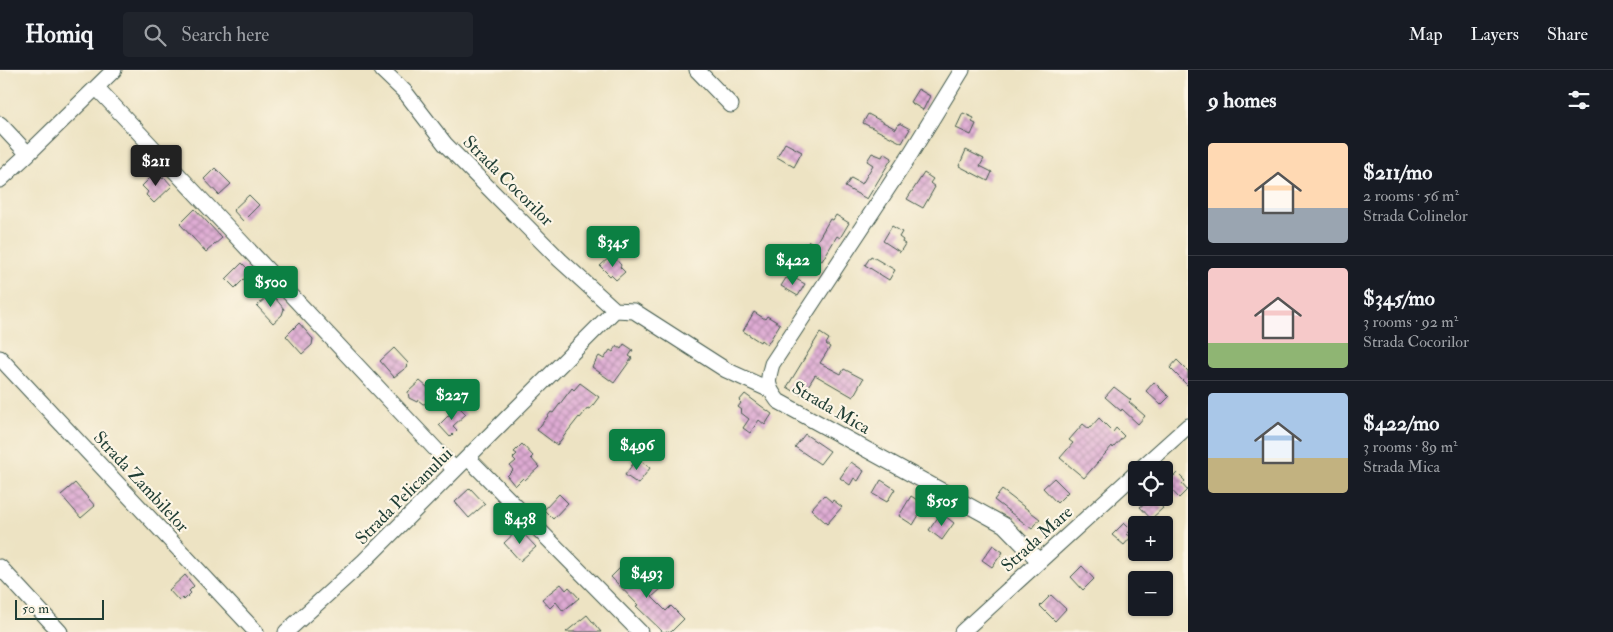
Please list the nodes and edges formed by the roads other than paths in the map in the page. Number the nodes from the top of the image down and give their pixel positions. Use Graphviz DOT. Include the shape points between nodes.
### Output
graph roads {
  1 [pos="382,70"];
  2 [pos="697,70"];
  3 [pos="962,70"];
  4 [pos="104,76"];
  5 [pos="731,105"];
  6 [pos="0,124"];
  7 [pos="28,154"];
  8 [pos="0,180"];
  9 [pos="615,310"];
  10 [pos="0,358"];
  11 [pos="770,390"];
  12 [pos="1188,426"];
  13 [pos="468,458"];
  14 [pos="1149,461"];
  15 [pos="455,470"];
  16 [pos="1128,480"];
  17 [pos="1039,561"];
  18 [pos="0,567"];
  19 [pos="60,632"];
  20 [pos="256,632"];
  21 [pos="286,632"];
  22 [pos="640,632"];
  23 [pos="962,632"];
  1 -- 9 [label="street, Strada Cocorilor" via="445,144 560,260"];
  2 -- 5 [label="street"];
  3 -- 11 [label="street, Strada Mica" via="772,364 768,378"];
  4 -- 7 [label="street"];
  4 -- 15 [label="street"];
  6 -- 7 [label="street"];
  7 -- 8 [label="street"];
  9 -- 11 [label="street" via="634,311 726,370"];
  9 -- 13 [label="street, Strada Pelicanului"];
  10 -- 20 [label="street, Strada Zambilelor"];
  11 -- 17 [label="street, Strada Mica" via="778,401 1004,525"];
  12 -- 14 [label="street"];
  13 -- 15 [label="street, Strada Pelicanului"];
  13 -- 22 [label="street"];
  15 -- 21 [label="street, Strada Pelicanului" via="364,561"];
  16 -- 17 [label="street, Strada Mare"];
  17 -- 23 [label="street, Strada Mare"];
  18 -- 19 [label="street"];
}
